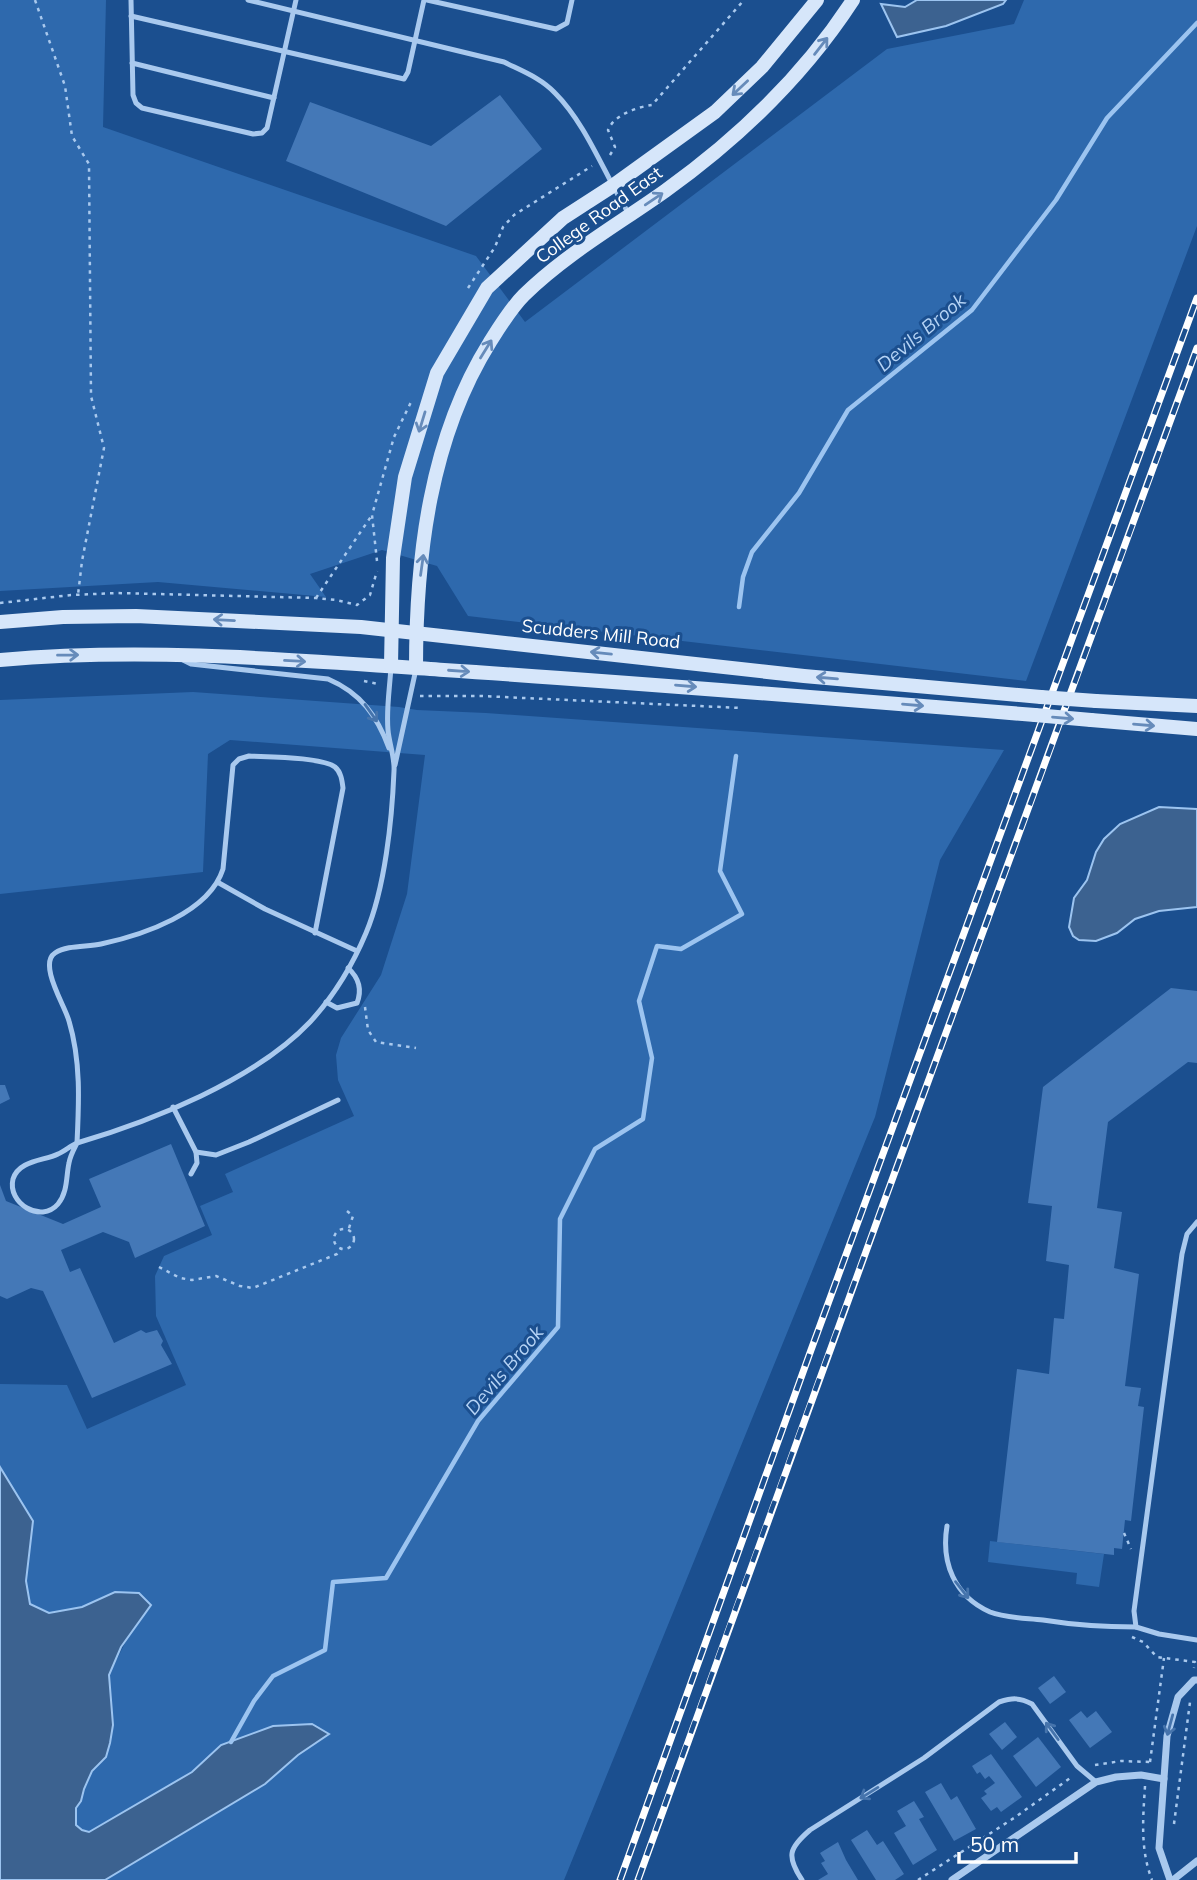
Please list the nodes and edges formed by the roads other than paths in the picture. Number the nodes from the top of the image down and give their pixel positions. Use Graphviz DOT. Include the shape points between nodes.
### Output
graph roads {
  1 [pos="131,0"];
  2 [pos="248,0"];
  3 [pos="296,0"];
  4 [pos="425,0"];
  5 [pos="572,0"];
  6 [pos="817,0"];
  7 [pos="853,0"];
  8 [pos="293,11"];
  9 [pos="131,16"];
  10 [pos="415,41"];
  11 [pos="284,53"];
  12 [pos="132,63"];
  13 [pos="274,98"];
  14 [pos="611,187"];
  15 [pos="629,215"];
  16 [pos="0,622"];
  17 [pos="390,630"];
  18 [pos="416,633"];
  19 [pos="172,654"];
  20 [pos="0,660"];
  21 [pos="391,665"];
  22 [pos="416,668"];
  23 [pos="1197,706"];
  24 [pos="1197,729"];
  25 [pos="394,768"];
  26 [pos="219,883"];
  27 [pos="315,933"];
  28 [pos="357,951"];
  29 [pos="348,968"];
  30 [pos="326,1002"];
  31 [pos="338,1100"];
  32 [pos="173,1107"];
  33 [pos="76,1143"];
  34 [pos="196,1152"];
  35 [pos="191,1174"];
  36 [pos="1197,1222"];
  37 [pos="947,1526"];
  38 [pos="1136,1627"];
  39 [pos="1197,1640"];
  40 [pos="1195,1681"];
  41 [pos="1164,1779"];
  42 [pos="1097,1782"];
  43 [pos="1197,1861"];
  44 [pos="802,1880"];
  45 [pos="952,1880"];
  46 [pos="1172,1880"];
  1 -- 9 [label="lane"];
  2 -- 8 [label="lane"];
  3 -- 8 [label="lane"];
  4 -- 5 [label="lane" via="556,29 568,23"];
  4 -- 10 [label="lane"];
  6 -- 14 [label="main road, College Road East, one-way" via="762,67 715,112"];
  15 -- 7 [label="main road, College Road East, one-way" via="717,153 758,116 799,75"];
  8 -- 10 [label="lane"];
  8 -- 11 [label="lane"];
  9 -- 11 [label="lane"];
  9 -- 12 [label="lane"];
  10 -- 11 [label="lane" via="404,79"];
  10 -- 14 [label="lane" via="504,62 545,84 577,121"];
  11 -- 13 [label="lane"];
  12 -- 13 [label="lane"];
  12 -- 13 [label="lane" via="133,95 142,108 253,134 267,128"];
  14 -- 15 [label="lane"];
  14 -- 17 [label="main road, College Road East, one-way" via="562,218 487,288 437,373 405,477 393,558"];
  18 -- 15 [label="main road, College Road East, one-way" via="439,457 476,365 523,296 572,254"];
  17 -- 16 [label="main road, Scudders Mill Road, one-way" via="136,616"];
  17 -- 18 [label="main road, Scudders Mill Road"];
  17 -- 21 [label="main road, College Road East"];
  18 -- 22 [label="main road, College Road East"];
  23 -- 18 [label="main road, Scudders Mill Road, one-way, bridge" via="804,676"];
  20 -- 19 [label="main road, one-way"];
  19 -- 21 [label="main road, one-way"];
  19 -- 25 [label="lane, one-way" via="191,664 341,685 371,711"];
  21 -- 22 [label="main road"];
  21 -- 25 [label="lane" via="388,728"];
  22 -- 24 [label="main road, one-way, bridge"];
  22 -- 25 [label="lane"];
  25 -- 28 [label="lane" via="376,903"];
  26 -- 27 [label="lane"];
  26 -- 27 [label="lane" via="233,765 239,759 249,755 336,767 343,788"];
  26 -- 33 [label="lane" via="184,914 158,928 55,952 49,958 48,968 77,1057"];
  27 -- 28 [label="lane"];
  28 -- 29 [label="lane"];
  29 -- 30 [label="lane"];
  29 -- 30 [label="lane" via="359,983 357,1003 337,1008"];
  30 -- 32 [label="lane" via="310,1023 279,1049 244,1073"];
  31 -- 34 [label="lane" via="216,1155"];
  32 -- 33 [label="lane"];
  32 -- 34 [label="lane"];
  33 -- 33 [label="lane" via="22,1166 12,1188 23,1206 39,1212 58,1204"];
  34 -- 35 [label="lane"];
  36 -- 38 [label="lane" via="1182,1254 1139,1569"];
  37 -- 38 [label="lane, one-way" via="944,1551 956,1582 990,1612 1085,1626"];
  38 -- 39 [label="lane"];
  40 -- 41 [label="street, one-way" via="1178,1697 1167,1736"];
  41 -- 42 [label="street" via="1116,1777"];
  41 -- 46 [label="street" via="1159,1848"];
  42 -- 44 [label="lane, one-way" via="1082,1770 1032,1704 1013,1698 999,1702 795,1843 792,1861"];
  42 -- 45 [label="street"];
  43 -- 46 [label="street"];
}
